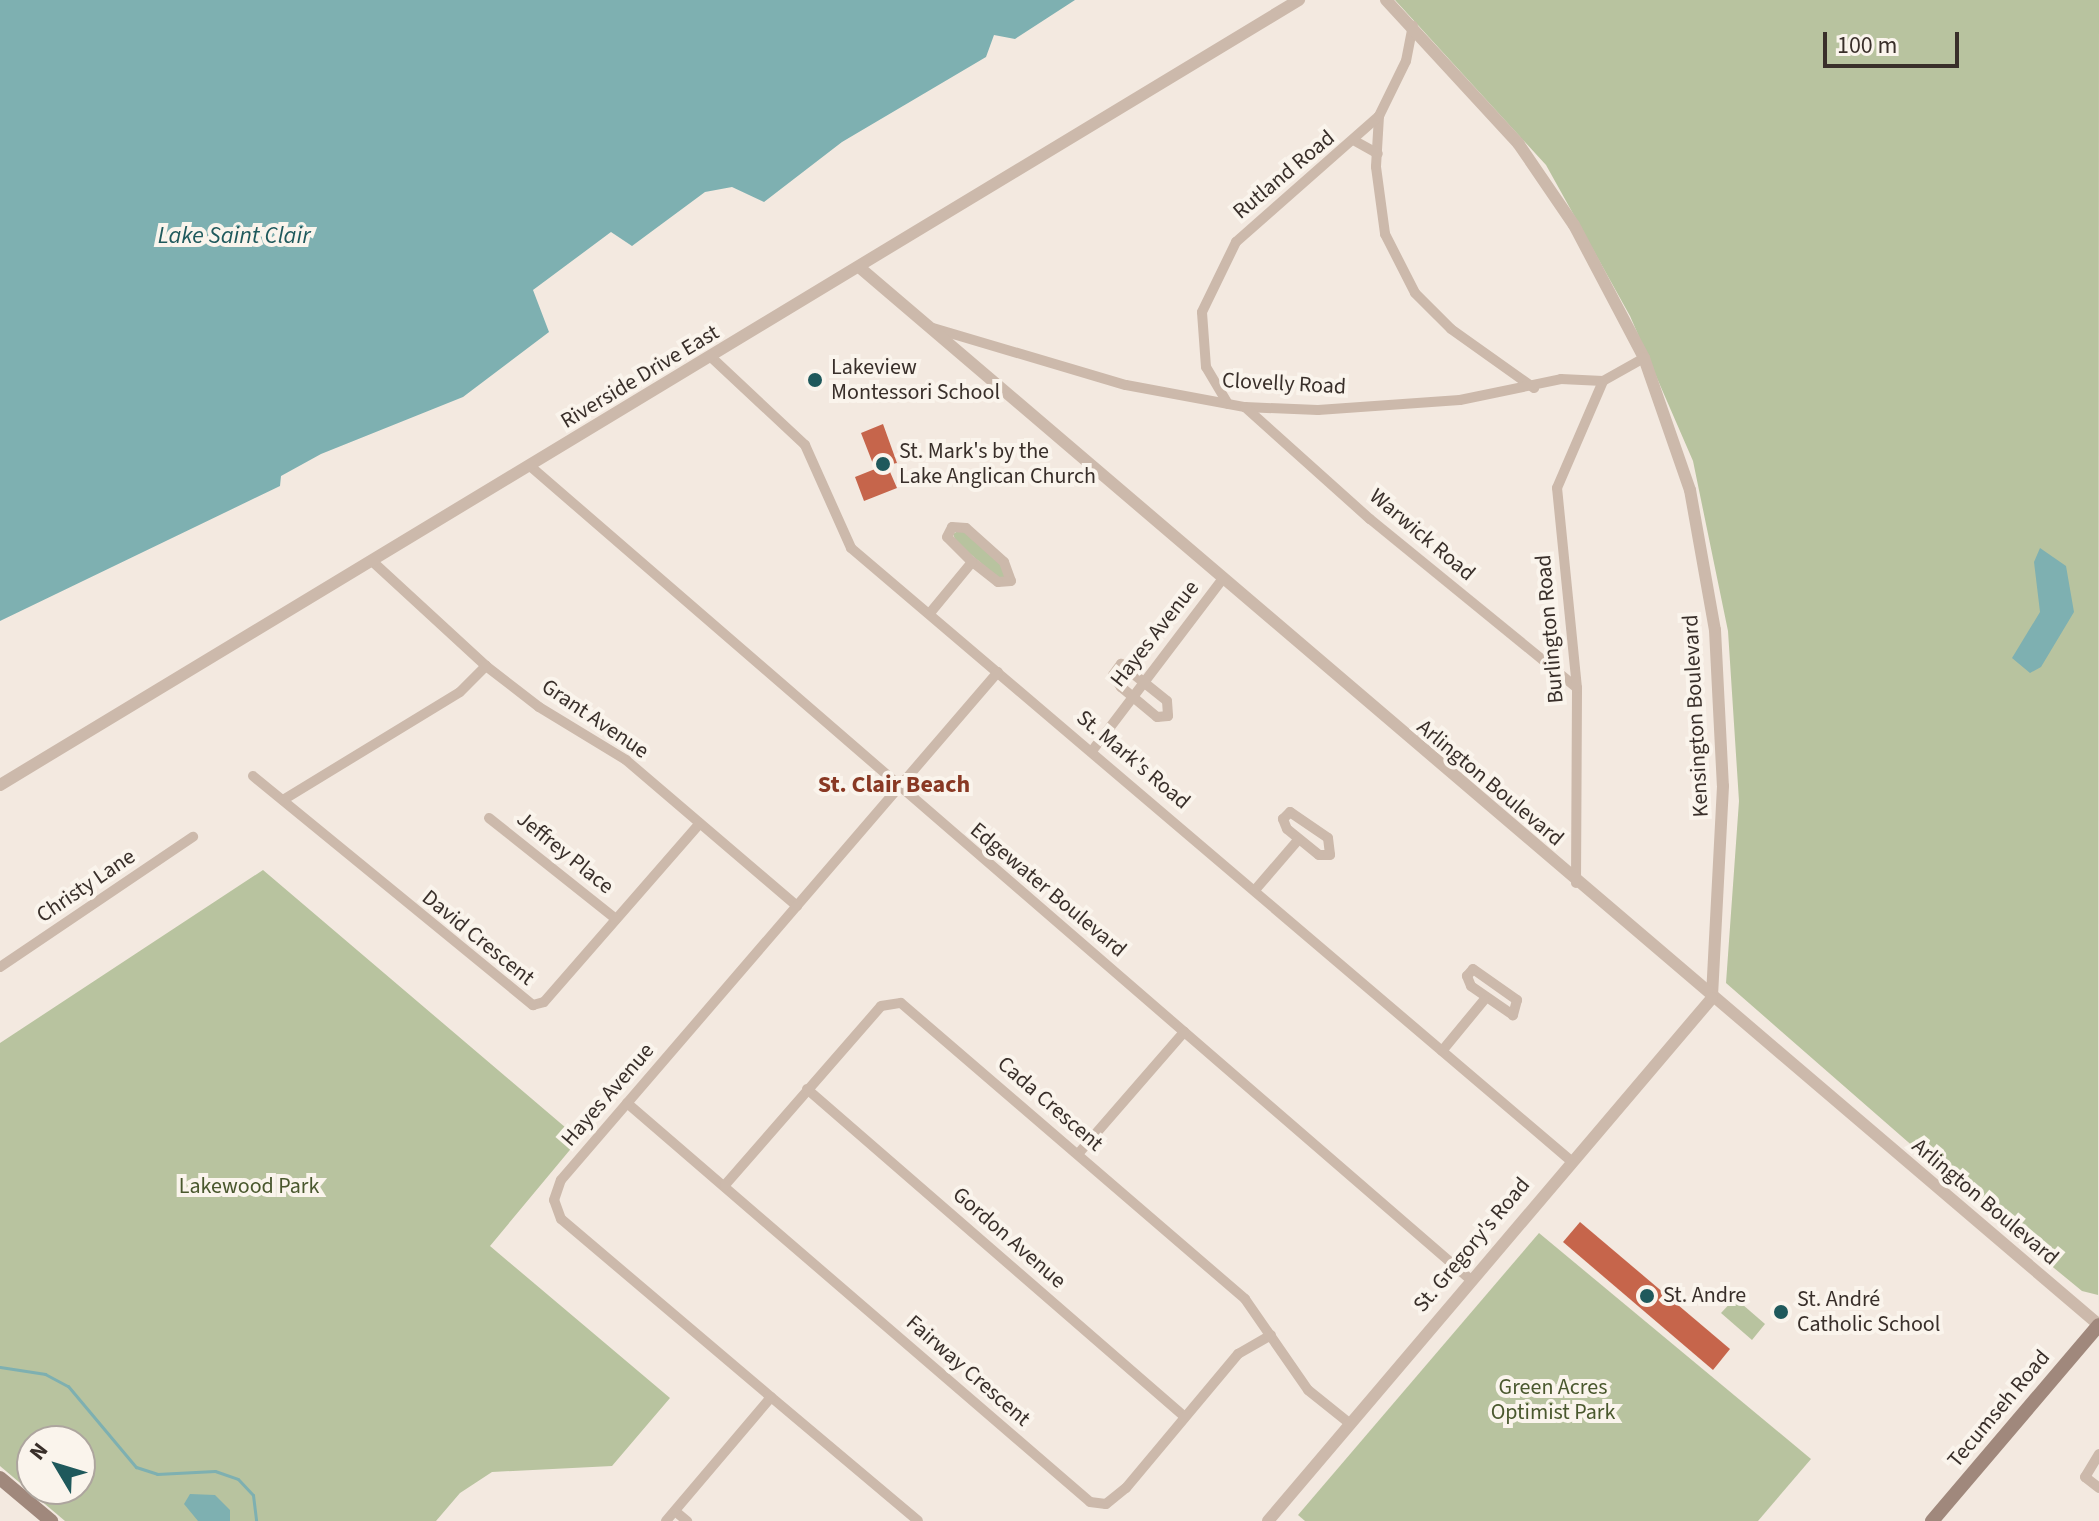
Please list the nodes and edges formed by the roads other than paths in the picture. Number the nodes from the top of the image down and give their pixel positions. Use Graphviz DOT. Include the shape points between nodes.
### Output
graph roads {
  1 [pos="1299,0"];
  2 [pos="1386,0"];
  3 [pos="1413,26"];
  4 [pos="1379,116"];
  5 [pos="1355,141"];
  6 [pos="1378,154"];
  7 [pos="859,267"];
  8 [pos="924,325"];
  9 [pos="711,357"];
  10 [pos="1644,358"];
  11 [pos="1603,381"];
  12 [pos="1534,388"];
  13 [pos="1228,404"];
  14 [pos="1245,407"];
  15 [pos="530,466"];
  16 [pos="373,562"];
  17 [pos="972,562"];
  18 [pos="1222,580"];
  19 [pos="930,613"];
  20 [pos="486,666"];
  21 [pos="998,672"];
  22 [pos="1143,678"];
  23 [pos="1577,688"];
  24 [pos="1131,697"];
  25 [pos="1092,751"];
  26 [pos="253,776"];
  27 [pos="0,785"];
  28 [pos="898,788"];
  29 [pos="283,800"];
  30 [pos="489,818"];
  31 [pos="700,823"];
  32 [pos="193,837"];
  33 [pos="1298,840"];
  34 [pos="1576,883"];
  35 [pos="1255,890"];
  36 [pos="797,906"];
  37 [pos="616,919"];
  38 [pos="0,967"];
  39 [pos="1712,998"];
  40 [pos="1484,1000"];
  41 [pos="1184,1032"];
  42 [pos="1442,1051"];
  43 [pos="807,1089"];
  44 [pos="627,1103"];
  45 [pos="1078,1154"];
  46 [pos="1570,1160"];
  47 [pos="725,1185"];
  48 [pos="1470,1279"];
  49 [pos="2099,1325"];
  50 [pos="1271,1335"];
  51 [pos="771,1397"];
  52 [pos="1185,1417"];
  53 [pos="1349,1423"];
  54 [pos="2099,1454"];
  55 [pos="0,1478"];
  56 [pos="2099,1488"];
  57 [pos="675,1511"];
  58 [pos="1936,1520"];
  59 [pos="51,1521"];
  60 [pos="666,1521"];
  61 [pos="687,1521"];
  62 [pos="918,1521"];
  63 [pos="1268,1521"];
  1 -- 7 [label="street, Riverside Drive East"];
  2 -- 3 [label="street, Kensington Boulevard"];
  3 -- 4 [label="street, Rutland Road" via="1406,61"];
  3 -- 10 [label="street, Kensington Boulevard" via="1518,143 1574,225"];
  4 -- 5 [label="street, Rutland Road"];
  4 -- 6 [label="street"];
  5 -- 6 [label="street"];
  5 -- 13 [label="street, Rutland Road" via="1236,242 1202,312 1206,367"];
  6 -- 12 [label="street" via="1385,234 1415,293 1451,329"];
  7 -- 8 [label="street, Arlington Boulevard"];
  7 -- 9 [label="street, Riverside Drive East"];
  8 -- 13 [label="street, Clovelly Road" via="1126,385"];
  8 -- 18 [label="street, Arlington Boulevard"];
  9 -- 15 [label="street, Riverside Drive East"];
  9 -- 19 [label="street, St. Mark's Road" via="805,445 851,548"];
  10 -- 11 [label="street"];
  10 -- 39 [label="street, Kensington Boulevard" via="1690,490 1715,630 1723,786"];
  11 -- 12 [label="street, Clovelly Road" via="1561,379"];
  11 -- 23 [label="street, Burlington Road" via="1557,488"];
  12 -- 14 [label="street, Clovelly Road" via="1318,410"];
  13 -- 14 [label="street, Clovelly Road"];
  14 -- 23 [label="street, Warwick Road" via="1370,519"];
  15 -- 16 [label="street, Riverside Drive East"];
  15 -- 28 [label="street, Edgewater Boulevard"];
  16 -- 20 [label="street, Grant Avenue"];
  16 -- 27 [label="street, Riverside Drive East"];
  17 -- 17 [label="street" via="998,582 1013,578 1011,569 966,528 952,527 949,540"];
  17 -- 19 [label="street"];
  18 -- 22 [label="street, Hayes Avenue"];
  18 -- 34 [label="street, Arlington Boulevard"];
  19 -- 21 [label="street, St. Mark's Road"];
  20 -- 29 [label="street" via="460,692"];
  20 -- 31 [label="street, Grant Avenue" via="539,707 626,760"];
  21 -- 25 [label="street, St. Mark's Road"];
  21 -- 28 [label="street, Hayes Avenue"];
  22 -- 24 [label="street, Hayes Avenue"];
  22 -- 24 [label="street" via="1121,664 1113,670"];
  22 -- 24 [label="street" via="1171,712 1157,717"];
  23 -- 34 [label="street, Burlington Road"];
  24 -- 25 [label="street, Hayes Avenue"];
  25 -- 35 [label="street, St. Mark's Road"];
  26 -- 29 [label="street, David Crescent"];
  28 -- 36 [label="street, Hayes Avenue"];
  28 -- 41 [label="street, Edgewater Boulevard"];
  29 -- 37 [label="street, David Crescent" via="527,1004 544,1002"];
  30 -- 37 [label="street, Jeffrey Place"];
  31 -- 36 [label="street, Grant Avenue"];
  31 -- 37 [label="street, David Crescent"];
  32 -- 38 [label="street, Christy Lane"];
  33 -- 33 [label="street" via="1324,857 1333,851 1328,838 1290,812 1283,824"];
  33 -- 35 [label="street"];
  34 -- 39 [label="street, Arlington Boulevard"];
  35 -- 42 [label="street, St. Mark's Road"];
  36 -- 44 [label="street, Hayes Avenue"];
  39 -- 46 [label="street, St. Gregory's Road"];
  39 -- 49 [label="street, Arlington Boulevard"];
  40 -- 40 [label="street" via="1509,1015 1518,1008 1496,981 1473,969 1468,981"];
  40 -- 42 [label="street"];
  41 -- 45 [label="street"];
  41 -- 48 [label="street, Edgewater Boulevard"];
  42 -- 46 [label="street, St. Mark's Road"];
  43 -- 45 [label="street, Cada Crescent" via="881,1006 901,1003"];
  43 -- 47 [label="street, Cada Crescent"];
  43 -- 52 [label="street, Gordon Avenue"];
  44 -- 47 [label="street, Fairway Crescent"];
  44 -- 51 [label="street, Hayes Avenue" via="561,1180 554,1207"];
  45 -- 50 [label="street, Cada Crescent" via="1245,1299"];
  46 -- 48 [label="street, St. Gregory's Road"];
  47 -- 52 [label="street, Fairway Crescent" via="1090,1502 1106,1504 1126,1488"];
  48 -- 53 [label="street, St. Gregory's Road"];
  49 -- 58 [label="main road, Tecumseh Road"];
  50 -- 52 [label="street, Fairway Crescent" via="1238,1354"];
  50 -- 53 [label="street, Cada Crescent" via="1308,1390"];
  51 -- 57 [label="street"];
  51 -- 62 [label="street"];
  53 -- 63 [label="street, St. Gregory's Road"];
  54 -- 56 [label="street" via="2085,1477"];
  55 -- 59 [label="main road"];
  57 -- 60 [label="street"];
  57 -- 61 [label="street"];
}
